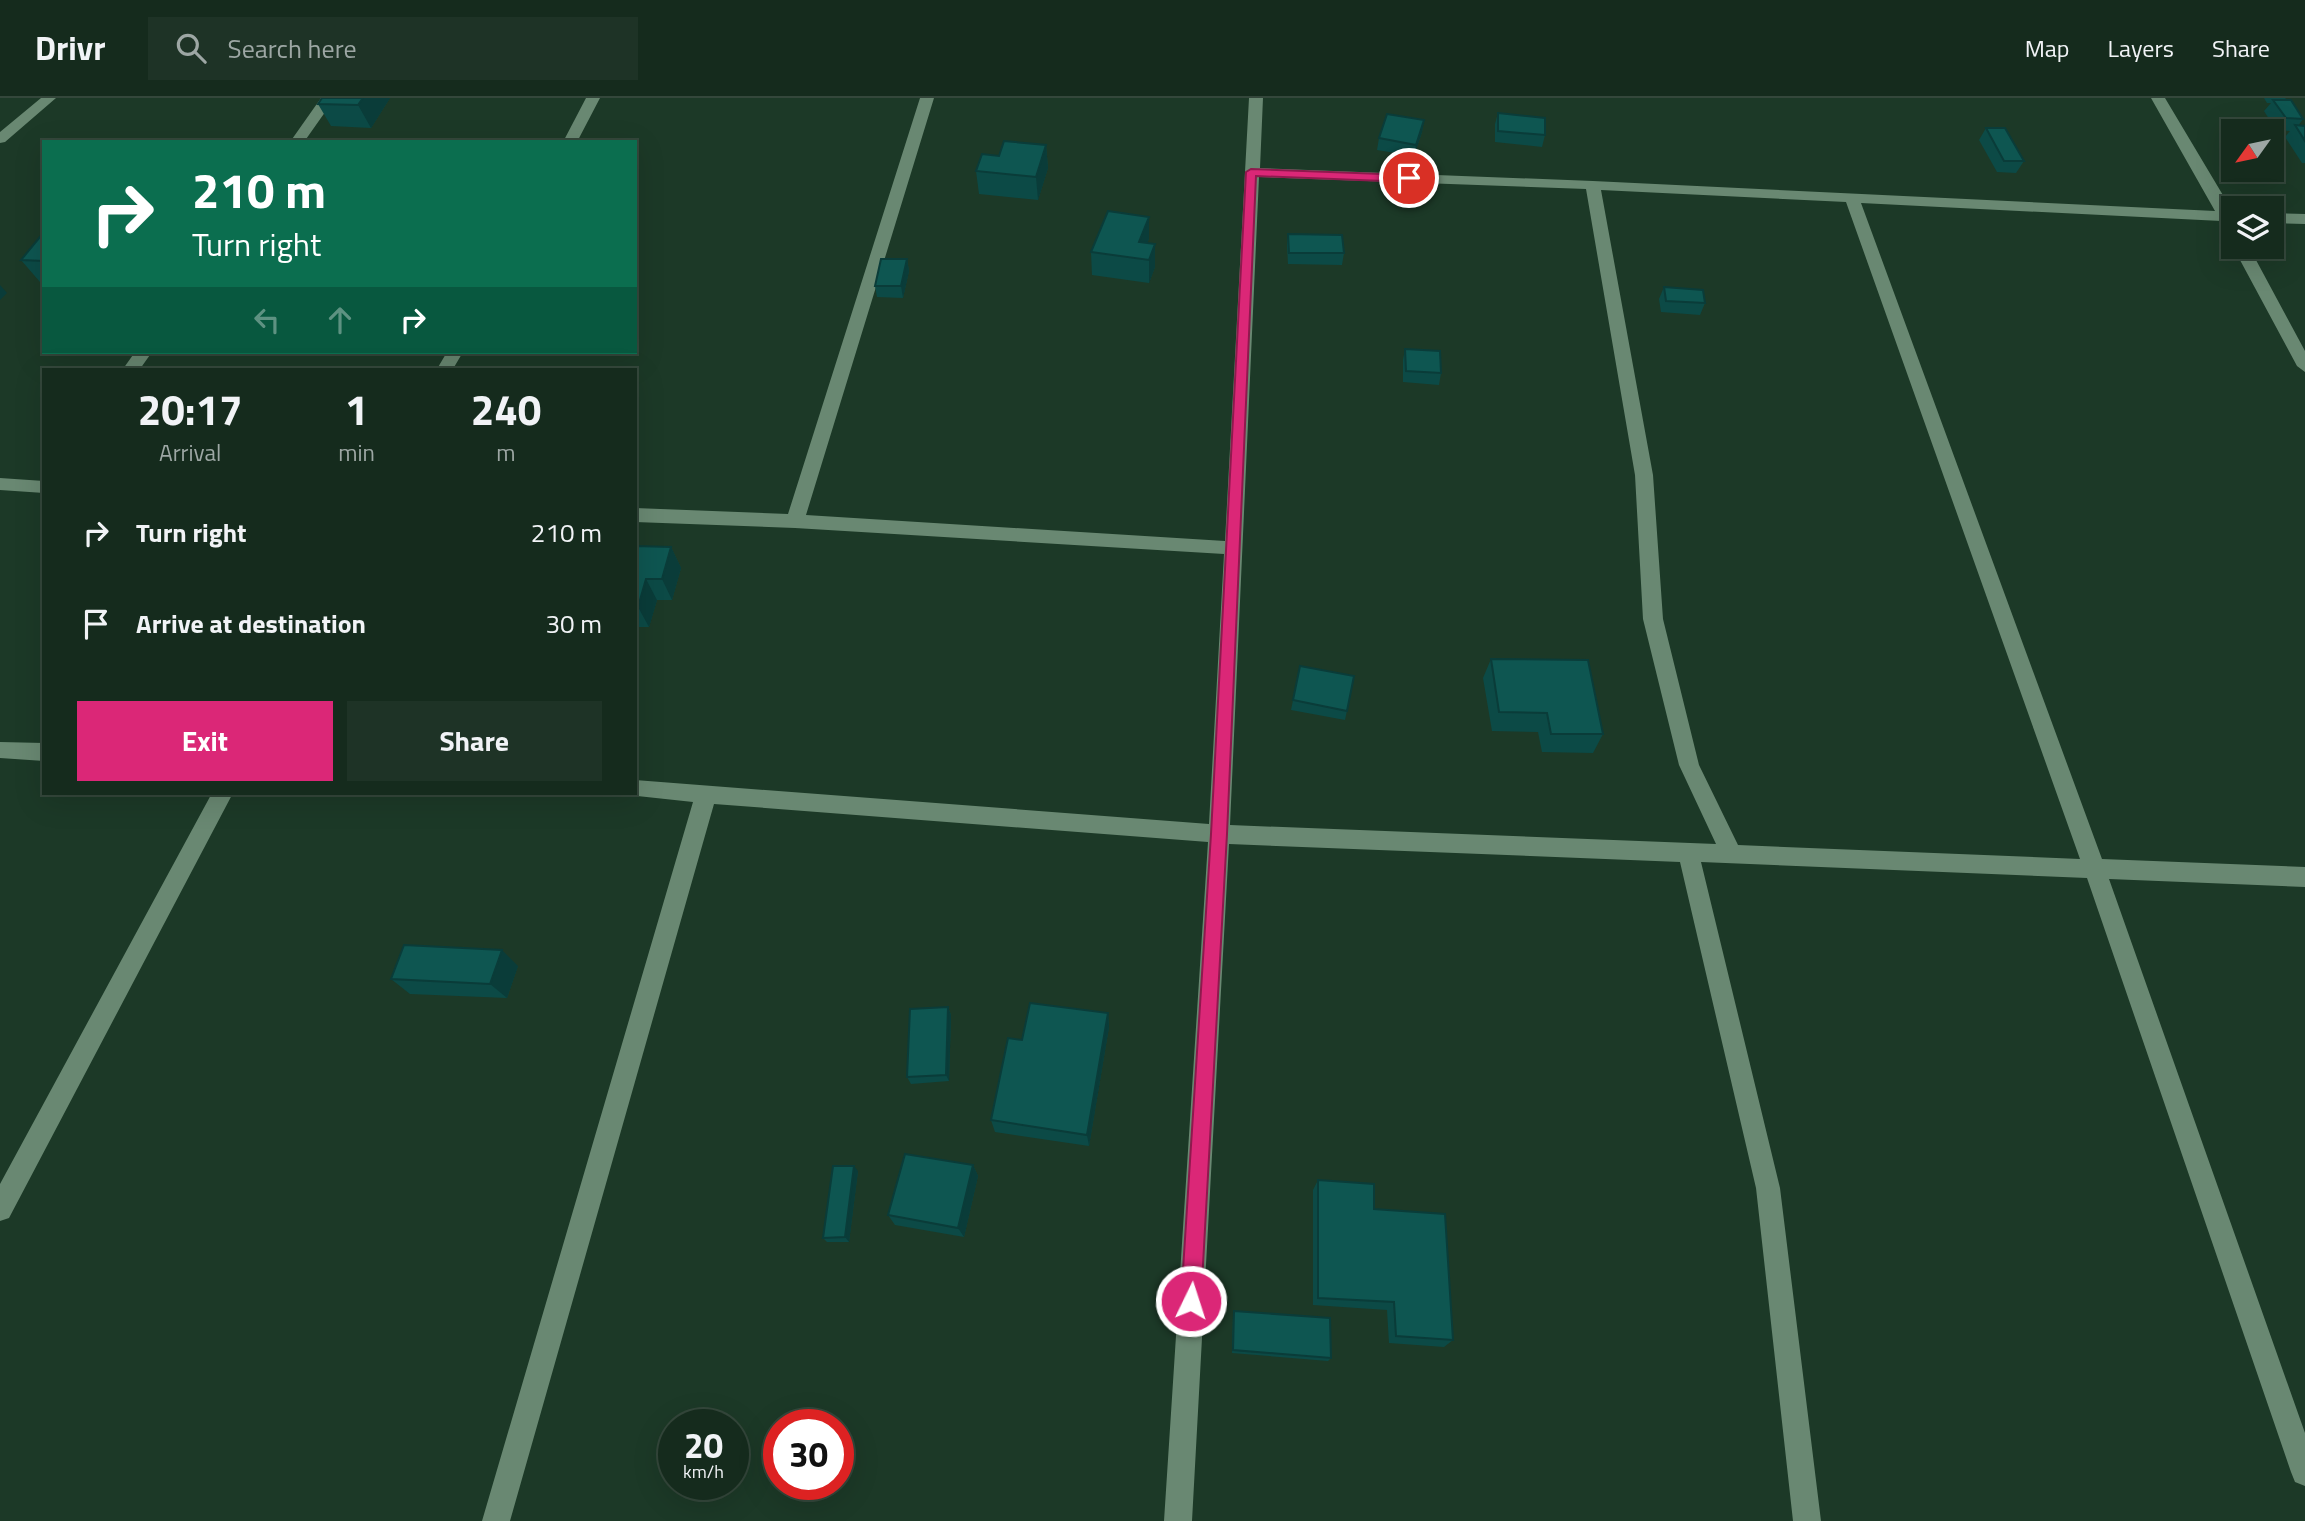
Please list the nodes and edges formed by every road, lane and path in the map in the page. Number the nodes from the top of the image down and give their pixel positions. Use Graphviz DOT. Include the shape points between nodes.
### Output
graph roads {
  1 [pos="49,98"];
  2 [pos="328,98"];
  3 [pos="593,98"];
  4 [pos="927,98"];
  5 [pos="1256,98"];
  6 [pos="2158,98"];
  7 [pos="0,139"];
  8 [pos="298,140"];
  9 [pos="571,140"];
  10 [pos="1251,172"];
  11 [pos="1593,185"];
  12 [pos="1852,199"];
  13 [pos="2221,204"];
  14 [pos="2221,217"];
  15 [pos="2284,218"];
  16 [pos="2305,219"];
  17 [pos="2248,259"];
  18 [pos="142,354"];
  19 [pos="2305,366"];
  20 [pos="132,368"];
  21 [pos="0,484"];
  22 [pos="42,487"];
  23 [pos="637,515"];
  24 [pos="796,521"];
  25 [pos="1232,548"];
  26 [pos="0,750"];
  27 [pos="42,752"];
  28 [pos="637,789"];
  29 [pos="706,794"];
  30 [pos="222,795"];
  31 [pos="1219,834"];
  32 [pos="1688,852"];
  33 [pos="1731,853"];
  34 [pos="2094,868"];
  35 [pos="2305,877"];
  36 [pos="0,1209"];
  37 [pos="2305,1472"];
  38 [pos="496,1521"];
  39 [pos="1178,1521"];
  40 [pos="1807,1521"];
  1 -- 7 [label="street"];
  2 -- 8 [label="street"];
  3 -- 9 [label="street"];
  4 -- 24 [label="street"];
  5 -- 10 [label="street"];
  6 -- 13 [label="street"];
  10 -- 11 [label="street"];
  10 -- 25 [label="street"];
  11 -- 12 [label="street"];
  11 -- 33 [label="street" via="1644,475 1653,619 1689,765"];
  12 -- 14 [label="street"];
  12 -- 34 [label="street"];
  15 -- 16 [label="street"];
  17 -- 19 [label="street"];
  18 -- 20 [label="street"];
  21 -- 22 [label="street"];
  23 -- 24 [label="street"];
  24 -- 25 [label="street"];
  25 -- 31 [label="street"];
  26 -- 27 [label="street"];
  28 -- 29 [label="street"];
  29 -- 31 [label="street"];
  29 -- 38 [label="street"];
  30 -- 36 [label="street"];
  31 -- 32 [label="street"];
  31 -- 39 [label="street"];
  32 -- 33 [label="street"];
  32 -- 40 [label="street" via="1768,1188"];
  33 -- 34 [label="street"];
  34 -- 35 [label="street"];
  34 -- 37 [label="street"];
}
